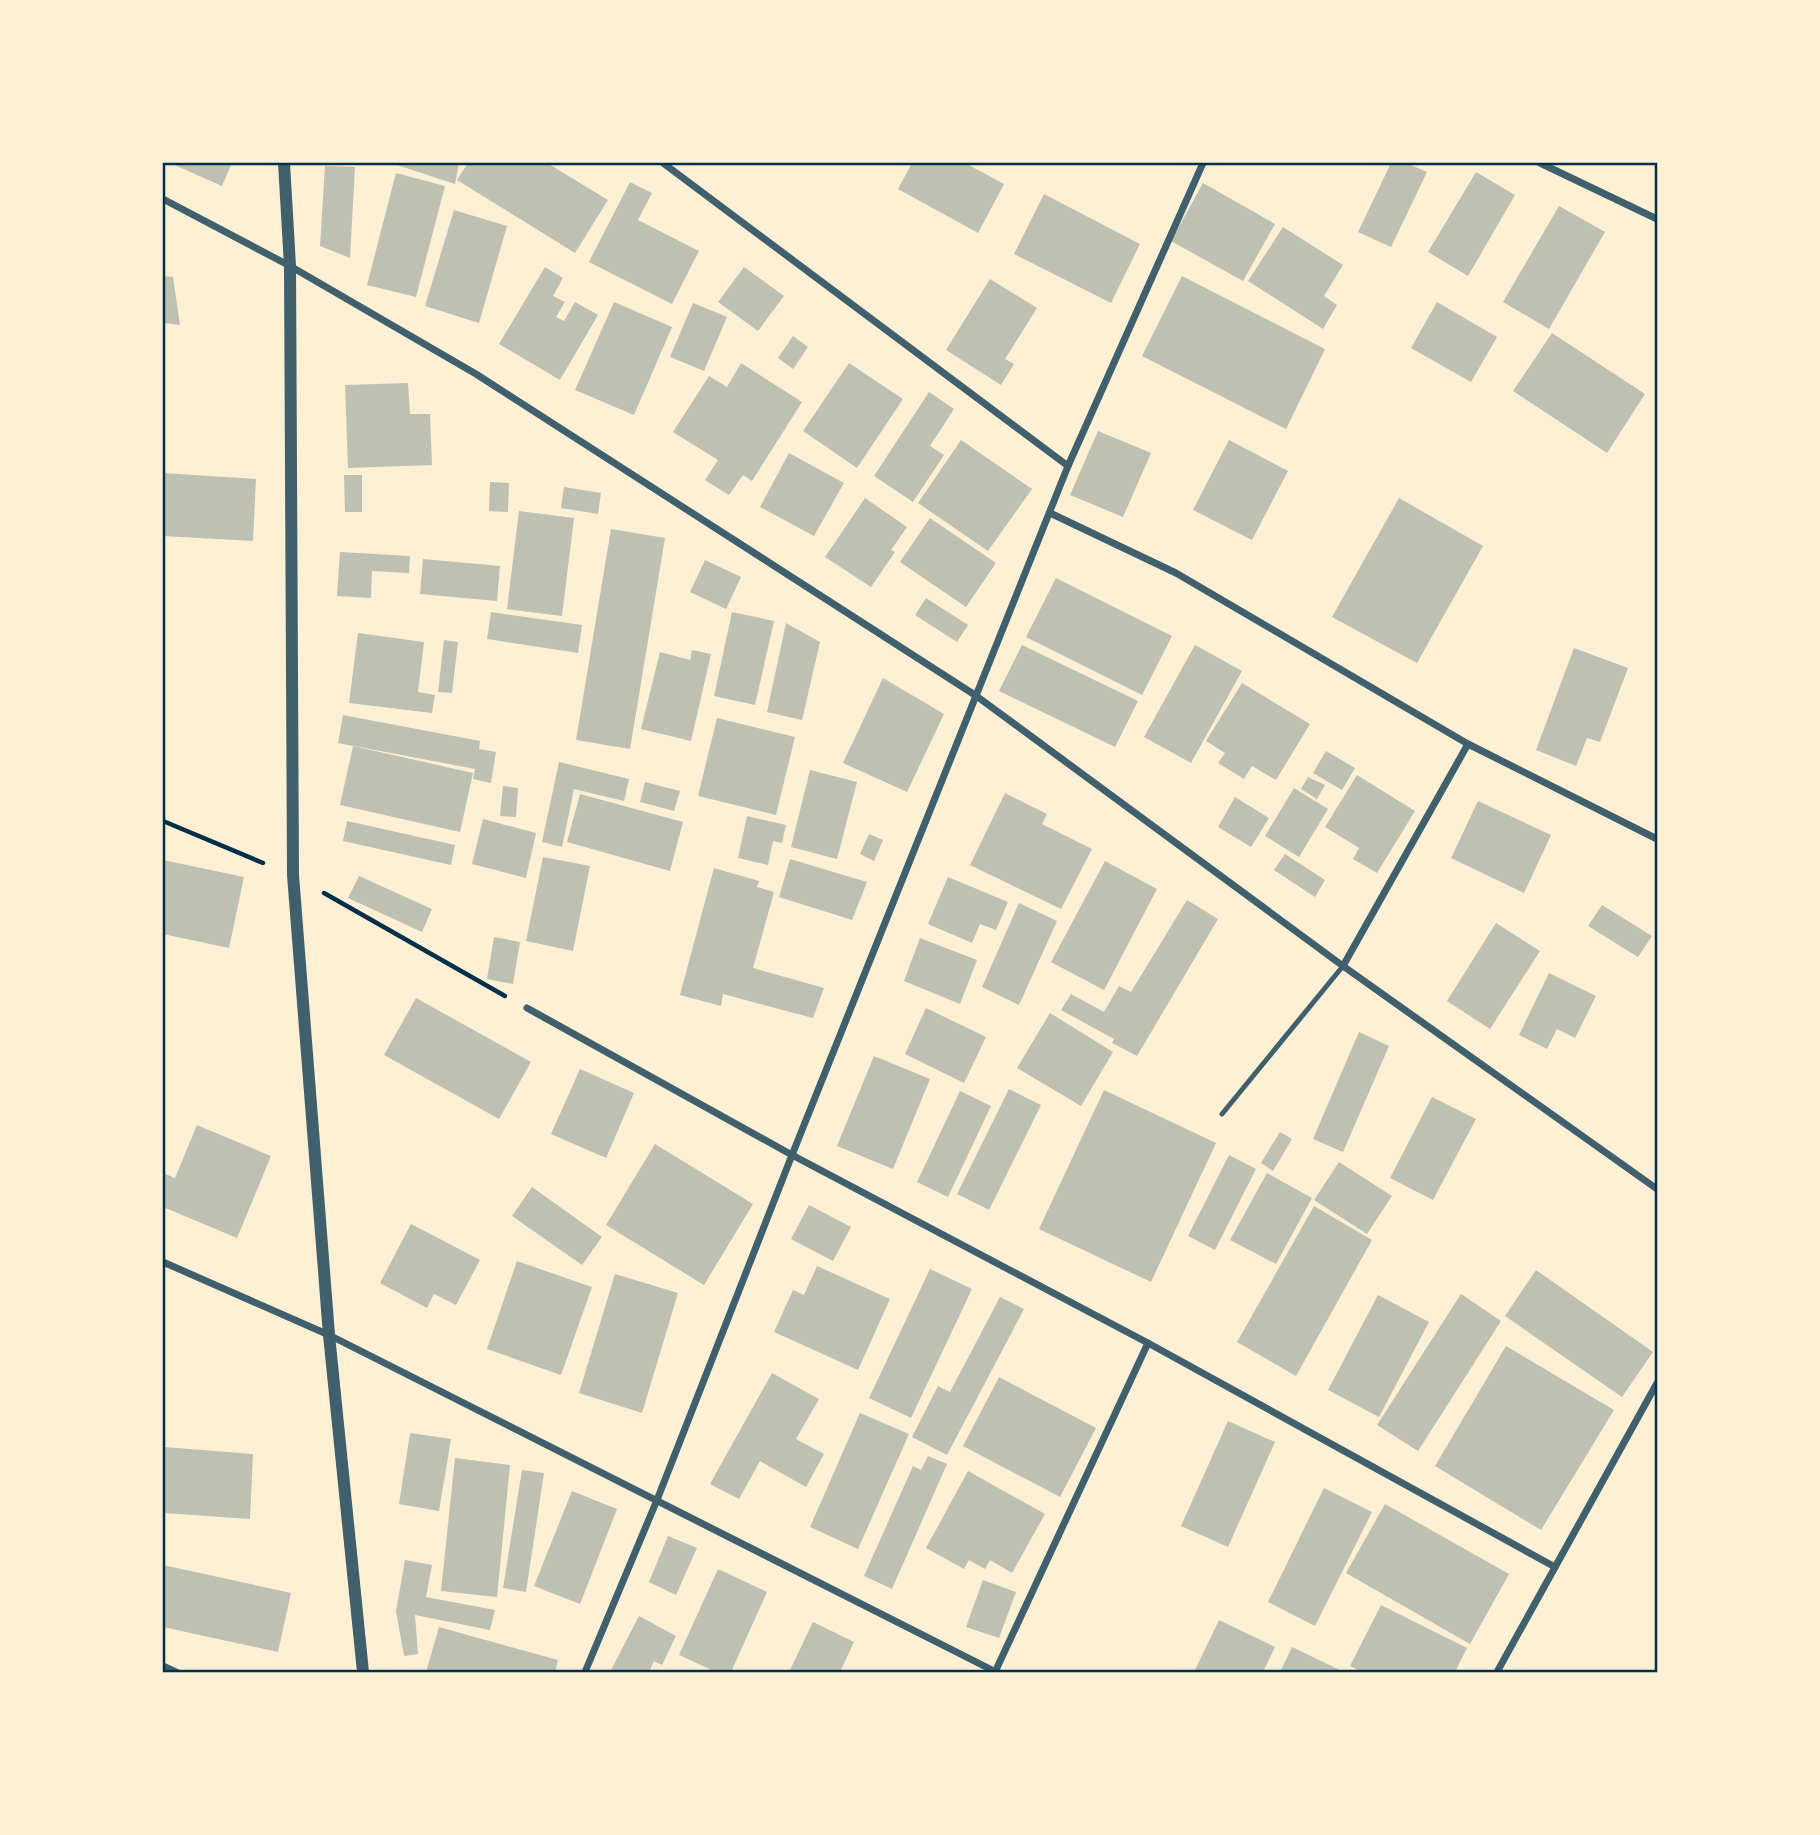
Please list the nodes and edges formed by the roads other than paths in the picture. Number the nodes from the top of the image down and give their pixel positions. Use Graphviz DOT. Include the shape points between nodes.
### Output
graph roads {
  1 [pos="284,163"];
  2 [pos="663,163"];
  3 [pos="1203,163"];
  4 [pos="1539,163"];
  5 [pos="163,199"];
  6 [pos="1657,219"];
  7 [pos="290,266"];
  8 [pos="1068,466"];
  9 [pos="1050,513"];
  10 [pos="975,695"];
  11 [pos="1468,744"];
  12 [pos="1657,839"];
  13 [pos="1343,967"];
  14 [pos="527,1008"];
  15 [pos="1222,1114"];
  16 [pos="792,1155"];
  17 [pos="1657,1189"];
  18 [pos="163,1262"];
  19 [pos="329,1335"];
  20 [pos="1148,1343"];
  21 [pos="1657,1383"];
  22 [pos="657,1500"];
  23 [pos="1555,1567"];
  24 [pos="163,1666"];
  25 [pos="176,1672"];
  26 [pos="363,1672"];
  27 [pos="585,1672"];
  28 [pos="996,1672"];
  29 [pos="1497,1672"];
  1 -- 7 [label="street"];
  2 -- 8 [label="street"];
  3 -- 8 [label="street"];
  4 -- 6 [label="street"];
  5 -- 7 [label="street"];
  7 -- 10 [label="street" via="476,374"];
  7 -- 19 [label="street" via="293,875"];
  8 -- 9 [label="street"];
  9 -- 10 [label="street"];
  9 -- 11 [label="street" via="1176,573"];
  10 -- 13 [label="street"];
  10 -- 16 [label="street"];
  11 -- 12 [label="street"];
  11 -- 13 [label="street"];
  13 -- 15 [label="lane"];
  13 -- 17 [label="street"];
  14 -- 16 [label="street"];
  16 -- 20 [label="street"];
  16 -- 22 [label="street"];
  18 -- 19 [label="street"];
  19 -- 22 [label="street"];
  19 -- 26 [label="street"];
  20 -- 23 [label="street"];
  20 -- 28 [label="street"];
  21 -- 23 [label="street"];
  22 -- 27 [label="street"];
  22 -- 28 [label="street"];
  23 -- 29 [label="street"];
  24 -- 25 [label="street"];
}
